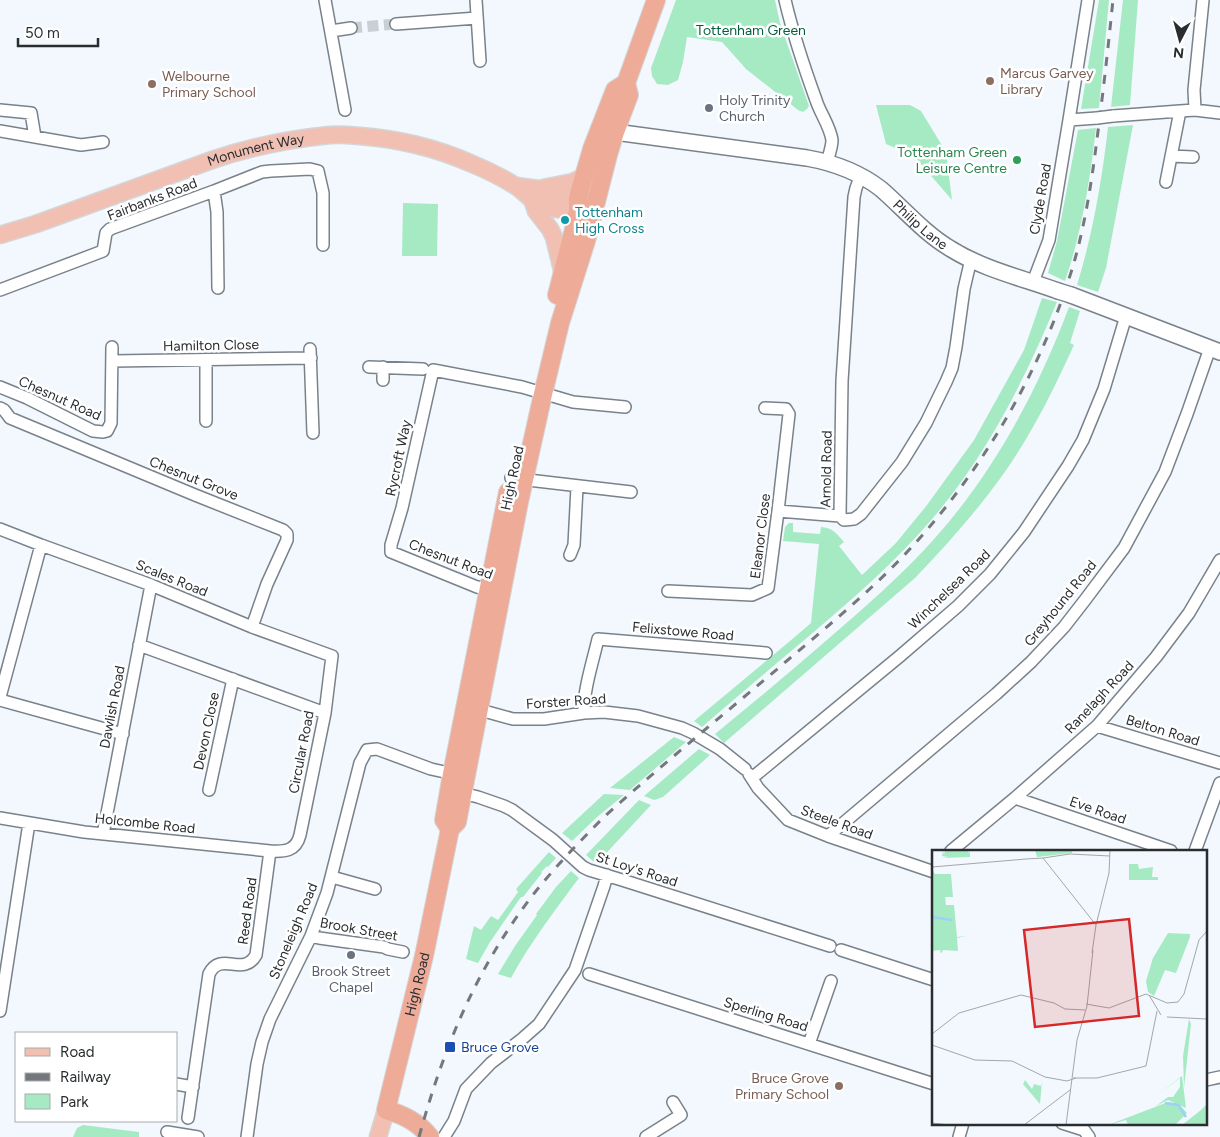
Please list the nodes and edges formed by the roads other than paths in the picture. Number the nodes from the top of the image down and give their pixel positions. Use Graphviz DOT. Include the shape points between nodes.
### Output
graph roads {
  1 [pos="325,0"];
  2 [pos="476,0"];
  3 [pos="656,0"];
  4 [pos="785,0"];
  5 [pos="1088,0"];
  6 [pos="1203,0"];
  7 [pos="477,18"];
  8 [pos="396,24"];
  9 [pos="351,28"];
  10 [pos="331,31"];
  11 [pos="480,61"];
  12 [pos="0,110"];
  13 [pos="345,110"];
  14 [pos="1195,110"];
  15 [pos="1180,111"];
  16 [pos="1220,113"];
  17 [pos="1069,120"];
  18 [pos="0,130"];
  19 [pos="607,131"];
  20 [pos="35,137"];
  21 [pos="103,142"];
  22 [pos="1171,156"];
  23 [pos="1193,157"];
  24 [pos="827,162"];
  25 [pos="861,176"];
  26 [pos="583,177"];
  27 [pos="1166,182"];
  28 [pos="214,191"];
  29 [pos="535,194"];
  30 [pos="584,206"];
  31 [pos="0,235"];
  32 [pos="323,245"];
  33 [pos="971,260"];
  34 [pos="563,274"];
  35 [pos="1034,282"];
  36 [pos="218,288"];
  37 [pos="0,290"];
  38 [pos="1126,316"];
  39 [pos="112,347"];
  40 [pos="1215,350"];
  41 [pos="206,360"];
  42 [pos="112,361"];
  43 [pos="369,367"];
  44 [pos="383,367"];
  45 [pos="428,369"];
  46 [pos="383,380"];
  47 [pos="0,387"];
  48 [pos="537,392"];
  49 [pos="625,407"];
  50 [pos="0,408"];
  51 [pos="765,408"];
  52 [pos="206,421"];
  53 [pos="314,433"];
  54 [pos="517,479"];
  55 [pos="577,487"];
  56 [pos="631,492"];
  57 [pos="778,511"];
  58 [pos="840,516"];
  59 [pos="0,529"];
  60 [pos="41,545"];
  61 [pos="391,552"];
  62 [pos="570,555"];
  63 [pos="1220,560"];
  64 [pos="151,585"];
  65 [pos="495,591"];
  66 [pos="668,592"];
  67 [pos="252,627"];
  68 [pos="139,645"];
  69 [pos="766,653"];
  70 [pos="332,656"];
  71 [pos="233,679"];
  72 [pos="0,698"];
  73 [pos="473,707"];
  74 [pos="325,713"];
  75 [pos="584,713"];
  76 [pos="1097,726"];
  77 [pos="123,734"];
  78 [pos="1220,763"];
  79 [pos="749,774"];
  80 [pos="458,783"];
  81 [pos="1220,783"];
  82 [pos="209,790"];
  83 [pos="1015,798"];
  84 [pos="0,818"];
  85 [pos="28,823"];
  86 [pos="103,834"];
  87 [pos="828,836"];
  88 [pos="288,850"];
  89 [pos="953,850"];
  90 [pos="1168,850"];
  91 [pos="1195,850"];
  92 [pos="270,851"];
  93 [pos="932,871"];
  94 [pos="607,875"];
  95 [pos="332,877"];
  96 [pos="375,889"];
  97 [pos="310,936"];
  98 [pos="403,952"];
  99 [pos="589,974"];
  100 [pos="932,979"];
  101 [pos="831,981"];
  102 [pos="0,1006"];
  103 [pos="811,1039"];
  104 [pos="932,1083"];
  105 [pos="178,1084"];
  106 [pos="193,1086"];
  107 [pos="673,1102"];
  108 [pos="386,1110"];
  109 [pos="188,1118"];
  110 [pos="963,1124"];
  111 [pos="1065,1124"];
  112 [pos="167,1132"];
  113 [pos="198,1137"];
  114 [pos="247,1137"];
  115 [pos="378,1137"];
  116 [pos="430,1137"];
  117 [pos="444,1137"];
  118 [pos="646,1137"];
  119 [pos="959,1137"];
  120 [pos="1089,1137"];
  1 -- 10 [label="street"];
  2 -- 7 [label="street"];
  3 -- 19 [label="highway, High Road" via="626,83 628,95"];
  4 -- 24 [label="street" via="805,72 831,135"];
  5 -- 17 [label="street, Clyde Road"];
  6 -- 14 [label="street"];
  7 -- 8 [label="street"];
  7 -- 11 [label="street"];
  9 -- 10 [label="street"];
  10 -- 13 [label="street"];
  12 -- 20 [label="street" via="31,113"];
  14 -- 15 [label="street"];
  14 -- 16 [label="street"];
  15 -- 17 [label="street, bridge"];
  15 -- 22 [label="street"];
  17 -- 35 [label="street, Clyde Road" via="1049,240"];
  18 -- 20 [label="street"];
  19 -- 24 [label="main road, Philip Lane"];
  19 -- 26 [label="highway, High Road" via="592,149"];
  19 -- 30 [label="highway, High Road" via="608,155"];
  20 -- 21 [label="street" via="81,145"];
  22 -- 23 [label="street"];
  22 -- 27 [label="street"];
  24 -- 25 [label="main road, Philip Lane"];
  25 -- 33 [label="main road, Philip Lane" via="941,243"];
  25 -- 58 [label="street, Arnold Road" via="854,196 842,381"];
  26 -- 29 [label="main road" via="551,185"];
  26 -- 30 [label="highway, High Road"];
  28 -- 32 [label="street, Fairbanks Road" via="271,170 318,171 323,193"];
  28 -- 36 [label="street"];
  28 -- 37 [label="street, Fairbanks Road" via="110,230 106,233 103,251"];
  29 -- 30 [label="main road, Monument Way" via="541,205 558,208"];
  29 -- 31 [label="main road, Monument Way" via="470,163 417,145 372,137 332,135 239,151"];
  29 -- 34 [label="main road" via="536,211 554,237"];
  30 -- 34 [label="highway, High Road"];
  30 -- 48 [label="highway, High Road" via="586,241"];
  33 -- 35 [label="main road, Philip Lane"];
  33 -- 58 [label="street, Arnold Road" via="952,368 926,423 902,462 861,514 844,520"];
  34 -- 48 [label="highway, High Road" via="544,338"];
  35 -- 38 [label="main road, Philip Lane, bridge"];
  38 -- 40 [label="main road, Philip Lane"];
  38 -- 79 [label="street, Winchelsea Road" via="1104,389 1082,440 1024,532 990,574 900,656"];
  39 -- 42 [label="street"];
  40 -- 87 [label="street, Greyhound Road" via="1165,472 1124,548 1064,627 996,694"];
  41 -- 42 [label="street, Hamilton Close"];
  41 -- 52 [label="street"];
  41 -- 53 [label="street, Hamilton Close" via="310,353"];
  42 -- 47 [label="street, Chesnut Road" via="111,423 103,432 93,431"];
  43 -- 44 [label="street"];
  44 -- 45 [label="street"];
  44 -- 46 [label="street"];
  45 -- 48 [label="street"];
  45 -- 61 [label="street, Rycroft Way"];
  48 -- 49 [label="street" via="573,402"];
  48 -- 54 [label="highway, High Road"];
  50 -- 67 [label="street, Chesnut Grove" via="10,418 283,530 287,540"];
  51 -- 57 [label="street, Eleanor Close" via="786,409 789,414"];
  54 -- 55 [label="street"];
  54 -- 65 [label="highway, High Road"];
  55 -- 56 [label="street"];
  55 -- 62 [label="street" via="574,545"];
  57 -- 58 [label="street"];
  57 -- 66 [label="street, Eleanor Close" via="768,588 752,595"];
  59 -- 60 [label="street, Scales Road"];
  60 -- 64 [label="street, Scales Road"];
  60 -- 72 [label="street"];
  61 -- 65 [label="street, Chesnut Road" via="477,587"];
  63 -- 76 [label="street, Ranelagh Road" via="1189,613"];
  64 -- 67 [label="street, Scales Road"];
  64 -- 68 [label="street, Dawlish Road"];
  65 -- 73 [label="highway, High Road"];
  67 -- 70 [label="street, Scales Road"];
  68 -- 71 [label="street, Devon Close"];
  68 -- 77 [label="street, Dawlish Road"];
  69 -- 75 [label="street, Felixstowe Road" via="598,639"];
  70 -- 74 [label="street, Circular Road"];
  71 -- 74 [label="street, Devon Close"];
  71 -- 82 [label="street, Devon Close"];
  72 -- 77 [label="street"];
  73 -- 75 [label="street, Forster Road" via="508,718 528,720"];
  73 -- 80 [label="highway, High Road"];
  74 -- 88 [label="street, Circular Road" via="300,835 296,845"];
  75 -- 79 [label="street, Forster Road" via="618,713 682,728 710,743"];
  76 -- 78 [label="street, Belton Road"];
  76 -- 83 [label="street, Ranelagh Road"];
  77 -- 86 [label="street, Dawlish Road"];
  79 -- 87 [label="street, Steele Road" via="788,820"];
  80 -- 94 [label="street, St Loy's Road" via="512,810 584,867"];
  80 -- 95 [label="street, Stoneleigh Road" via="377,749 367,750 360,764"];
  80 -- 108 [label="highway, High Road" via="457,822 450,829 424,956"];
  81 -- 91 [label="street"];
  83 -- 89 [label="street, Ranelagh Road"];
  83 -- 90 [label="street, Eve Road"];
  84 -- 85 [label="street, Holcombe Road"];
  85 -- 86 [label="street, Holcombe Road"];
  85 -- 102 [label="street"];
  86 -- 92 [label="street, Holcombe Road"];
  87 -- 93 [label="street, Steele Road"];
  88 -- 92 [label="street, Holcombe Road"];
  92 -- 106 [label="street, Reed Road" via="256,955 243,966 218,964 209,974"];
  94 -- 100 [label="street, St Loy's Road"];
  94 -- 117 [label="street" via="575,970 539,1024 490,1063 466,1089"];
  95 -- 96 [label="street"];
  95 -- 97 [label="street, Stoneleigh Road"];
  97 -- 98 [label="street, Brook Street"];
  97 -- 114 [label="street, Stoneleigh Road" via="264,1038"];
  99 -- 103 [label="street, Sperling Road"];
  101 -- 103 [label="street"];
  103 -- 104 [label="street, Sperling Road"];
  105 -- 106 [label="street"];
  106 -- 109 [label="street, Reed Road"];
  107 -- 118 [label="street" via="681,1116"];
  108 -- 115 [label="main road, High Road"];
  108 -- 116 [label="highway" via="411,1120"];
  110 -- 119 [label="street"];
  111 -- 120 [label="street" via="1084,1130"];
  112 -- 113 [label="street"];
}
